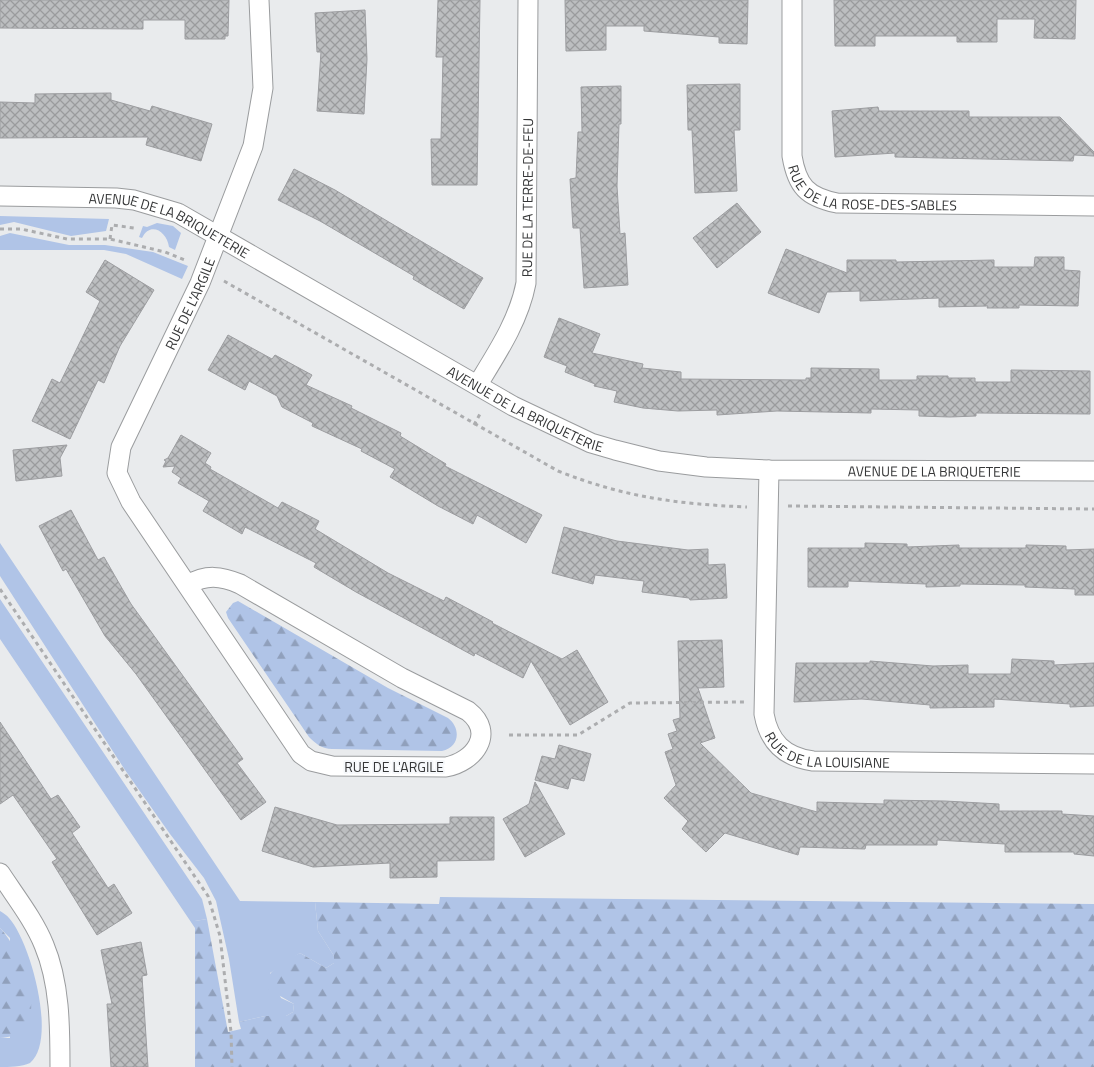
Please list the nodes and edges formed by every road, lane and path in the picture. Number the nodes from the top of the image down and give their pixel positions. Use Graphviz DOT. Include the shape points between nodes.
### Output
graph roads {
  1 [pos="259,0"];
  2 [pos="528,0"];
  3 [pos="792,0"];
  4 [pos="0,196"];
  5 [pos="1094,206"];
  6 [pos="134,228"];
  7 [pos="0,229"];
  8 [pos="219,236"];
  9 [pos="110,240"];
  10 [pos="190,262"];
  11 [pos="223,281"];
  12 [pos="478,384"];
  13 [pos="769,470"];
  14 [pos="1094,471"];
  15 [pos="787,506"];
  16 [pos="749,507"];
  17 [pos="1094,509"];
  18 [pos="188,585"];
  19 [pos="0,589"];
  20 [pos="747,702"];
  21 [pos="509,735"];
  22 [pos="1094,764"];
  23 [pos="0,873"];
  24 [pos="60,1067"];
  25 [pos="232,1067"];
  1 -- 8 [label="street, RUE DE L'ARGILE" via="262,106 253,146"];
  2 -- 12 [label="street, RUE DE LA TERRE-DE-FEU" via="526,283 512,323"];
  3 -- 5 [label="street, RUE DE LA ROSE-DES-SABLES" via="792,156 800,184 810,194 837,203"];
  4 -- 8 [label="street, AVENUE DE LA BRIQUETERIE" via="134,200 178,212"];
  6 -- 9 [label="path" via="112,225"];
  7 -- 9 [label="path, AVENUE DE LA BRIQUETERIE" via="21,229 66,239"];
  8 -- 12 [label="street, AVENUE DE LA BRIQUETERIE"];
  8 -- 18 [label="street, RUE DE L'ARGILE" via="117,460 117,474 122,487"];
  9 -- 10 [label="path, AVENUE DE LA BRIQUETERIE" via="165,252"];
  11 -- 16 [label="path" via="558,471 604,488 649,499"];
  12 -- 13 [label="street, AVENUE DE LA BRIQUETERIE" via="539,419 614,450 683,465"];
  13 -- 14 [label="street, AVENUE DE LA BRIQUETERIE"];
  13 -- 22 [label="street, RUE DE LA LOUISIANE" via="764,714 770,736 781,749 793,757 813,761"];
  15 -- 17 [label="path"];
  18 -- 18 [label="street, RUE DE L'ARGILE" via="294,746 311,761 332,766 446,767 462,763 477,749 481,730 475,716 468,711 402,678 240,584 204,576"];
  19 -- 25 [label="path" via="208,896 220,936"];
  20 -- 21 [label="path" via="630,703 578,735"];
  23 -- 24 [label="street" via="44,944 51,965 57,1002"];
}
